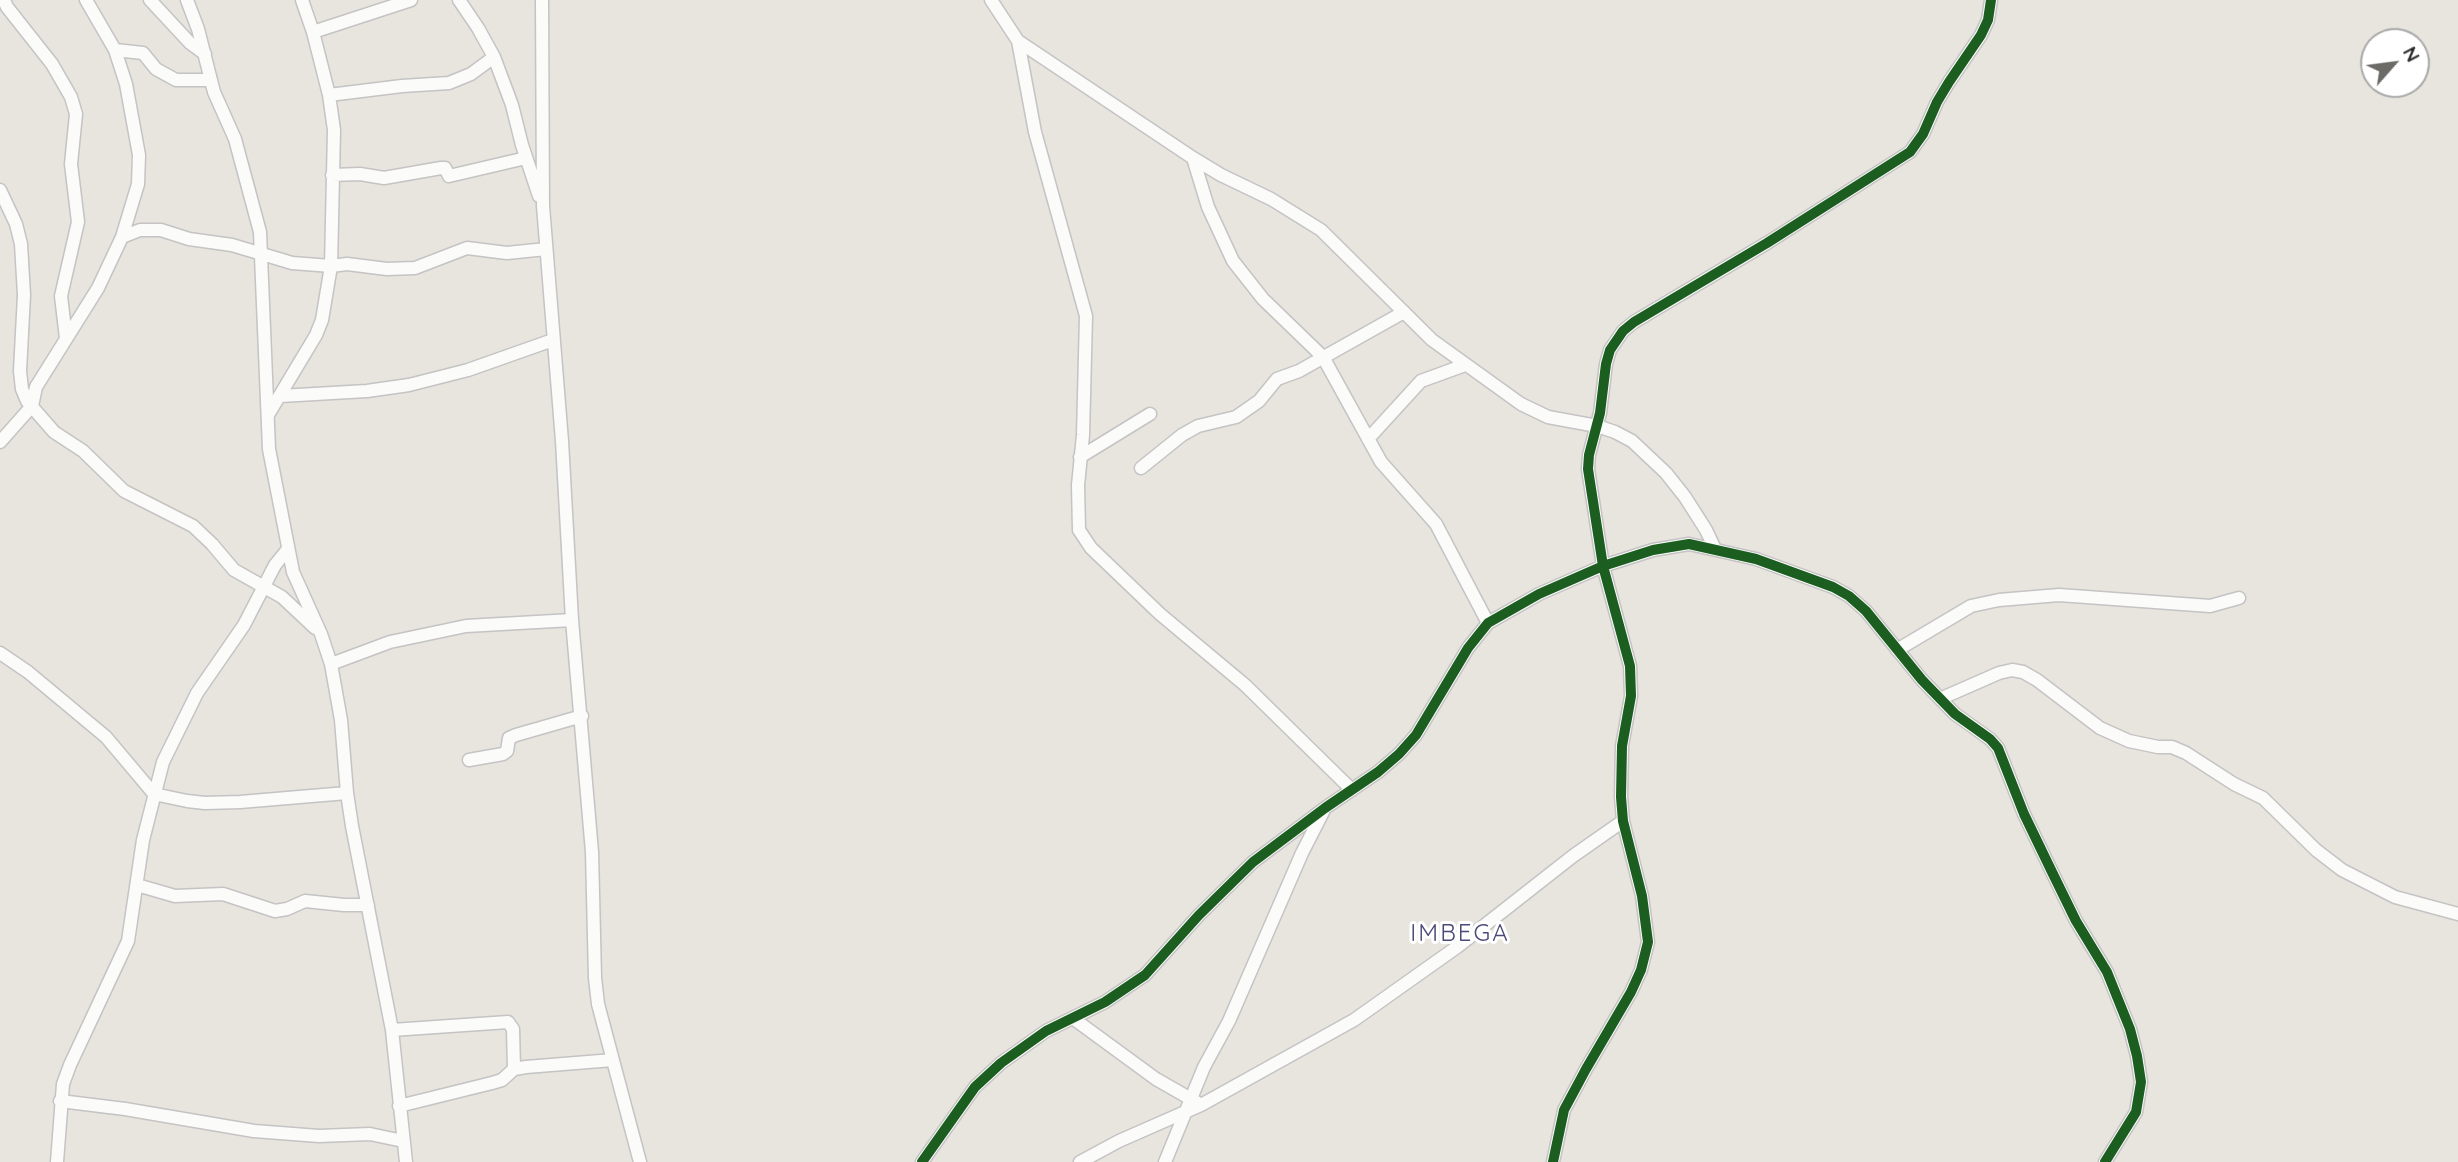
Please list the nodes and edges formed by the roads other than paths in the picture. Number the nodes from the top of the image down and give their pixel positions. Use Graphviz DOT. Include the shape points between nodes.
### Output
graph roads {
  1 [pos="4,0"];
  2 [pos="86,0"];
  3 [pos="150,0"];
  4 [pos="187,0"];
  5 [pos="302,0"];
  6 [pos="411,0"];
  7 [pos="459,0"];
  8 [pos="542,0"];
  9 [pos="991,0"];
  10 [pos="1991,0"];
  11 [pos="313,32"];
  12 [pos="1018,41"];
  13 [pos="115,50"];
  14 [pos="205,54"];
  15 [pos="494,57"];
  16 [pos="211,79"];
  17 [pos="328,95"];
  18 [pos="526,158"];
  19 [pos="1193,158"];
  20 [pos="332,174"];
  21 [pos="0,190"];
  22 [pos="542,206"];
  23 [pos="121,237"];
  24 [pos="546,249"];
  25 [pos="262,255"];
  26 [pos="331,266"];
  27 [pos="1404,312"];
  28 [pos="66,338"];
  29 [pos="552,340"];
  30 [pos="1323,357"];
  31 [pos="1465,365"];
  32 [pos="280,396"];
  33 [pos="31,407"];
  34 [pos="1150,414"];
  35 [pos="267,416"];
  36 [pos="1597,426"];
  37 [pos="1368,439"];
  38 [pos="0,442"];
  39 [pos="1080,457"];
  40 [pos="1141,468"];
  41 [pos="288,549"];
  42 [pos="1715,549"];
  43 [pos="1603,566"];
  44 [pos="264,588"];
  45 [pos="2239,598"];
  46 [pos="572,620"];
  47 [pos="1488,623"];
  48 [pos="321,634"];
  49 [pos="1897,650"];
  50 [pos="0,653"];
  51 [pos="331,664"];
  52 [pos="1942,698"];
  53 [pos="582,716"];
  54 [pos="469,760"];
  55 [pos="1352,790"];
  56 [pos="347,793"];
  57 [pos="154,794"];
  58 [pos="1325,808"];
  59 [pos="1623,821"];
  60 [pos="137,885"];
  61 [pos="368,905"];
  62 [pos="2458,914"];
  63 [pos="1073,1019"];
  64 [pos="392,1030"];
  65 [pos="613,1060"];
  66 [pos="514,1069"];
  67 [pos="60,1101"];
  68 [pos="1193,1105"];
  69 [pos="399,1106"];
  70 [pos="403,1141"];
  71 [pos="57,1162"];
  72 [pos="406,1162"];
  73 [pos="640,1162"];
  74 [pos="922,1162"];
  75 [pos="1080,1162"];
  76 [pos="1165,1162"];
  77 [pos="1553,1162"];
  78 [pos="2105,1162"];
  1 -- 28 [label="street" via="52,64 76,114 71,164 78,222 61,296"];
  2 -- 13 [label="street"];
  3 -- 14 [label="street"];
  4 -- 14 [label="street"];
  5 -- 11 [label="street"];
  6 -- 11 [label="street"];
  7 -- 15 [label="street"];
  8 -- 22 [label="street"];
  9 -- 12 [label="street"];
  10 -- 36 [label="street" via="1982,35 1910,152 1623,331 1610,350"];
  11 -- 17 [label="street"];
  12 -- 19 [label="street"];
  12 -- 39 [label="street" via="1035,132 1087,323"];
  13 -- 16 [label="street" via="143,53 156,69 176,80"];
  13 -- 23 [label="street" via="127,84 139,155 135,199"];
  14 -- 16 [label="street"];
  15 -- 17 [label="street" via="449,83"];
  15 -- 18 [label="street"];
  16 -- 25 [label="street" via="235,139"];
  17 -- 20 [label="street" via="334,130"];
  18 -- 20 [label="street" via="449,176 442,167 384,178"];
  18 -- 22 [label="street"];
  19 -- 27 [label="street" via="1321,230"];
  19 -- 30 [label="street" via="1208,207 1233,261 1263,299"];
  20 -- 26 [label="street"];
  21 -- 33 [label="street" via="21,244 20,371 23,393"];
  22 -- 24 [label="street"];
  23 -- 25 [label="street" via="140,230 161,230"];
  23 -- 28 [label="street" via="98,288"];
  24 -- 26 [label="street" via="507,253 467,248 400,270"];
  24 -- 29 [label="street"];
  25 -- 26 [label="street"];
  25 -- 35 [label="street"];
  26 -- 32 [label="street" via="322,320"];
  27 -- 30 [label="street"];
  27 -- 31 [label="street"];
  28 -- 33 [label="street" via="34,391"];
  29 -- 32 [label="street" via="409,385"];
  29 -- 46 [label="street"];
  30 -- 37 [label="street"];
  30 -- 40 [label="street" via="1277,379 1259,401 1236,417 1182,435"];
  31 -- 36 [label="street" via="1535,412"];
  31 -- 37 [label="street" via="1421,380"];
  32 -- 35 [label="street"];
  33 -- 38 [label="street"];
  33 -- 44 [label="street" via="124,491 193,527 234,570"];
  34 -- 39 [label="street"];
  35 -- 41 [label="street"];
  36 -- 42 [label="street" via="1632,441 1666,473 1698,515"];
  36 -- 43 [label="street" via="1588,469"];
  37 -- 47 [label="street" via="1381,462 1436,524"];
  39 -- 55 [label="street" via="1078,523 1091,548 1245,685"];
  41 -- 44 [label="street"];
  41 -- 48 [label="street"];
  42 -- 43 [label="street" via="1666,546"];
  42 -- 49 [label="street" via="1833,587 1858,603"];
  43 -- 47 [label="street"];
  43 -- 59 [label="street" via="1631,681 1622,746"];
  44 -- 48 [label="street" via="282,597"];
  44 -- 57 [label="street" via="187,711"];
  45 -- 49 [label="street" via="2210,606 2059,594 1999,600 1971,606"];
  46 -- 51 [label="street" via="466,626 390,642"];
  46 -- 53 [label="street"];
  47 -- 55 [label="street" via="1416,735 1389,764"];
  48 -- 51 [label="street"];
  49 -- 52 [label="street"];
  50 -- 57 [label="street" via="106,737"];
  51 -- 56 [label="street"];
  52 -- 62 [label="street" via="1999,673 2023,673 2100,728 2129,741 2186,753 2263,798 2316,850 2354,876 2395,897"];
  52 -- 78 [label="street" via="1998,748 2024,814 2076,921 2107,972 2130,1029 2140,1096 2136,1112"];
  53 -- 54 [label="street" via="509,738 503,754"];
  53 -- 65 [label="street" via="593,852 595,978"];
  55 -- 58 [label="street"];
  56 -- 57 [label="street" via="240,803 187,802"];
  56 -- 61 [label="street"];
  57 -- 60 [label="street"];
  58 -- 63 [label="street" via="1253,862 1145,975"];
  58 -- 68 [label="street" via="1204,1067"];
  59 -- 68 [label="street" via="1361,1016"];
  59 -- 77 [label="street" via="1647,927 1645,958 1631,992 1564,1111"];
  60 -- 61 [label="street" via="175,896 223,894 275,911 305,901"];
  60 -- 67 [label="street" via="128,941 66,1073"];
  61 -- 64 [label="street"];
  63 -- 68 [label="street"];
  63 -- 74 [label="street" via="1046,1031 988,1074"];
  64 -- 66 [label="street" via="508,1022 514,1033"];
  64 -- 69 [label="street"];
  65 -- 66 [label="street"];
  65 -- 73 [label="street"];
  66 -- 69 [label="street" via="502,1080"];
  67 -- 70 [label="street" via="264,1132 370,1134"];
  67 -- 71 [label="street"];
  68 -- 75 [label="street"];
  68 -- 76 [label="street"];
  69 -- 70 [label="street"];
  70 -- 72 [label="street"];
}
